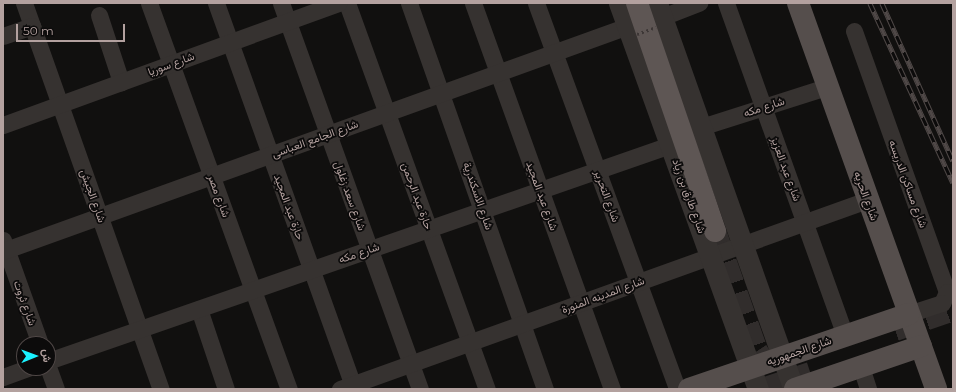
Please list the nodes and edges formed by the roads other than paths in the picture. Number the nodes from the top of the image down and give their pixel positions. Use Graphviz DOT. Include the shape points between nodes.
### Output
graph roads {
  1 [pos="24,3"];
  2 [pos="149,3"];
  3 [pos="216,3"];
  4 [pos="281,3"];
  5 [pos="338,3"];
  6 [pos="347,3"];
  7 [pos="409,3"];
  8 [pos="473,3"];
  9 [pos="536,3"];
  10 [pos="619,3"];
  11 [pos="636,3"];
  12 [pos="700,3"];
  13 [pos="726,3"];
  14 [pos="798,3"];
  15 [pos="99,15"];
  16 [pos="658,16"];
  17 [pos="287,22"];
  18 [pos="32,26"];
  19 [pos="632,30"];
  20 [pos="854,31"];
  21 [pos="3,36"];
  22 [pos="230,43"];
  23 [pos="554,53"];
  24 [pos="171,64"];
  25 [pos="498,73"];
  26 [pos="121,82"];
  27 [pos="826,88"];
  28 [pos="442,93"];
  29 [pos="60,104"];
  30 [pos="764,107"];
  31 [pos="387,113"];
  32 [pos="3,124"];
  33 [pos="701,127"];
  34 [pos="328,134"];
  35 [pos="670,145"];
  36 [pos="270,155"];
  37 [pos="597,170"];
  38 [pos="212,176"];
  39 [pos="540,190"];
  40 [pos="867,200"];
  41 [pos="483,210"];
  42 [pos="100,217"];
  43 [pos="805,222"];
  44 [pos="429,229"];
  45 [pos="715,231"];
  46 [pos="743,244"];
  47 [pos="4,247"];
  48 [pos="369,249"];
  49 [pos="710,256"];
  50 [pos="311,270"];
  51 [pos="638,282"];
  52 [pos="253,290"];
  53 [pos="580,303"];
  54 [pos="199,309"];
  55 [pos="909,314"];
  56 [pos="522,324"];
  57 [pos="140,329"];
  58 [pos="37,336"];
  59 [pos="845,336"];
  60 [pos="470,342"];
  61 [pos="921,346"];
  62 [pos="782,357"];
  63 [pos="56,358"];
  64 [pos="410,364"];
  65 [pos="861,367"];
  66 [pos="751,368"];
  67 [pos="16,372"];
  68 [pos="51,376"];
  69 [pos="3,377"];
  70 [pos="721,385"];
  71 [pos="349,387"];
  72 [pos="56,389"];
  73 [pos="161,389"];
  74 [pos="226,389"];
  75 [pos="289,389"];
  76 [pos="420,389"];
  77 [pos="487,389"];
  78 [pos="545,389"];
  79 [pos="612,389"];
  80 [pos="677,389"];
  81 [pos="689,389"];
  82 [pos="758,389"];
  83 [pos="795,389"];
  84 [pos="868,389"];
  85 [pos="936,389"];
  1 -- 18 [label="street, شارع الجيش"];
  2 -- 24 [label="street, شارع مصر"];
  3 -- 22 [label="street, حارة عبد المجيد"];
  4 -- 17 [label="street, شارع سعد زغلول"];
  5 -- 17 [label="street, شارع سوريا"];
  6 -- 31 [label="street, حارة عبد الرحمن"];
  7 -- 28 [label="street, شارع الاسكندرية"];
  8 -- 25 [label="street, شارع عبد المجيد"];
  9 -- 23 [label="street, شارع التحرير"];
  10 -- 19 [label="street, شارع طارق بن زياد"];
  11 -- 45 [label="highway"];
  12 -- 16 [label="street"];
  13 -- 30 [label="street, شارع عبد العزيز"];
  14 -- 27 [label="main road, شارع الحريه"];
  15 -- 26 [label="street"];
  16 -- 33 [label="street"];
  17 -- 22 [label="street, شارع سوريا"];
  17 -- 34 [label="street, شارع سعد زغلول"];
  18 -- 21 [label="street"];
  18 -- 29 [label="street, شارع الجيش"];
  19 -- 23 [label="street, شارع الجامع العباسى"];
  19 -- 35 [label="street, شارع طارق بن زياد"];
  20 -- 55 [label="street, شارع مساكن الدريسه" via="947,292 942,303"];
  22 -- 24 [label="street, شارع سوريا"];
  22 -- 36 [label="street, حارة عبد المجيد"];
  23 -- 25 [label="street, شارع الجامع العباسى"];
  23 -- 37 [label="street, شارع التحرير"];
  24 -- 26 [label="street, شارع سوريا"];
  24 -- 38 [label="street, شارع مصر"];
  25 -- 28 [label="street, شارع الجامع العباسى"];
  25 -- 39 [label="street, شارع عبد المجيد"];
  26 -- 29 [label="street, شارع سوريا"];
  27 -- 30 [label="street, شارع مكه"];
  27 -- 40 [label="main road, شارع الحريه"];
  28 -- 31 [label="street, شارع الجامع العباسى"];
  28 -- 41 [label="street, شارع الاسكندرية"];
  29 -- 32 [label="street, شارع سوريا"];
  29 -- 42 [label="street, شارع الجيش"];
  30 -- 33 [label="street, شارع مكه"];
  30 -- 43 [label="street, شارع عبد العزيز"];
  31 -- 34 [label="street, شارع الجامع العباسى"];
  31 -- 44 [label="street, حارة عبد الرحمن"];
  33 -- 46 [label="street"];
  34 -- 36 [label="street, شارع الجامع العباسى"];
  34 -- 48 [label="street, شارع سعد زغلول"];
  35 -- 37 [label="street, شارع مكه"];
  35 -- 49 [label="street, شارع طارق بن زياد"];
  36 -- 38 [label="street, شارع الجامع العباسى"];
  36 -- 50 [label="street, حارة عبد المجيد"];
  37 -- 39 [label="street, شارع مكه"];
  37 -- 51 [label="street, شارع التحرير"];
  38 -- 42 [label="street, شارع الجامع العباسى"];
  38 -- 52 [label="street, شارع مصر"];
  39 -- 41 [label="street, شارع مكه"];
  39 -- 53 [label="street, شارع عبد المجيد"];
  40 -- 43 [label="street, شارع المدينه المنورة"];
  40 -- 55 [label="main road, شارع الحريه"];
  41 -- 44 [label="street, شارع مكه"];
  41 -- 56 [label="street, شارع الاسكندرية"];
  42 -- 47 [label="street, شارع الجامع العباسى"];
  42 -- 57 [label="street, شارع الجيش"];
  43 -- 46 [label="street, شارع المدينه المنورة"];
  43 -- 59 [label="street, شارع عبد العزيز"];
  44 -- 48 [label="street, شارع مكه"];
  44 -- 60 [label="street, حارة عبد الرحمن"];
  46 -- 49 [label="street, شارع المدينه المنورة"];
  46 -- 62 [label="street"];
  47 -- 58 [label="street, شارع ثروت"];
  48 -- 50 [label="street, شارع مكه"];
  48 -- 64 [label="street, شارع سعد زغلول"];
  49 -- 51 [label="street, شارع المدينه المنورة"];
  49 -- 66 [label="street, شارع طارق بن زياد"];
  50 -- 52 [label="street, شارع مكه"];
  50 -- 71 [label="street, حارة عبد المجيد"];
  51 -- 53 [label="street, شارع المدينه المنورة"];
  51 -- 80 [label="street, شارع التحرير"];
  52 -- 54 [label="street, شارع مكه"];
  52 -- 75 [label="street, شارع مصر"];
  53 -- 56 [label="street, شارع المدينه المنورة"];
  53 -- 79 [label="street, شارع عبد المجيد"];
  54 -- 57 [label="street, شارع مكه"];
  54 -- 74 [label="street"];
  55 -- 59 [label="main road, شارع الجمهوريه"];
  55 -- 61 [label="main road, شارع الحريه"];
  56 -- 60 [label="street, شارع المدينه المنورة"];
  56 -- 78 [label="street, شارع الاسكندرية"];
  57 -- 63 [label="street, شارع مكه"];
  57 -- 73 [label="street, شارع الجيش"];
  59 -- 62 [label="main road, شارع الجمهوريه"];
  60 -- 64 [label="street, شارع المدينه المنورة"];
  60 -- 77 [label="street, حارة عبد الرحمن"];
  61 -- 65 [label="main road"];
  61 -- 85 [label="main road, شارع الحريه"];
  62 -- 66 [label="main road, شارع الجمهوريه"];
  62 -- 83 [label="street"];
  64 -- 71 [label="street, شارع المدينه المنورة"];
  64 -- 76 [label="street, شارع سعد زغلول"];
  65 -- 83 [label="main road"];
  65 -- 84 [label="street"];
  66 -- 70 [label="main road, شارع الجمهوريه"];
  66 -- 82 [label="street, شارع طارق بن زياد"];
  67 -- 69 [label="street"];
  68 -- 72 [label="street"];
  70 -- 81 [label="main road, شارع الجمهوريه"];
}
